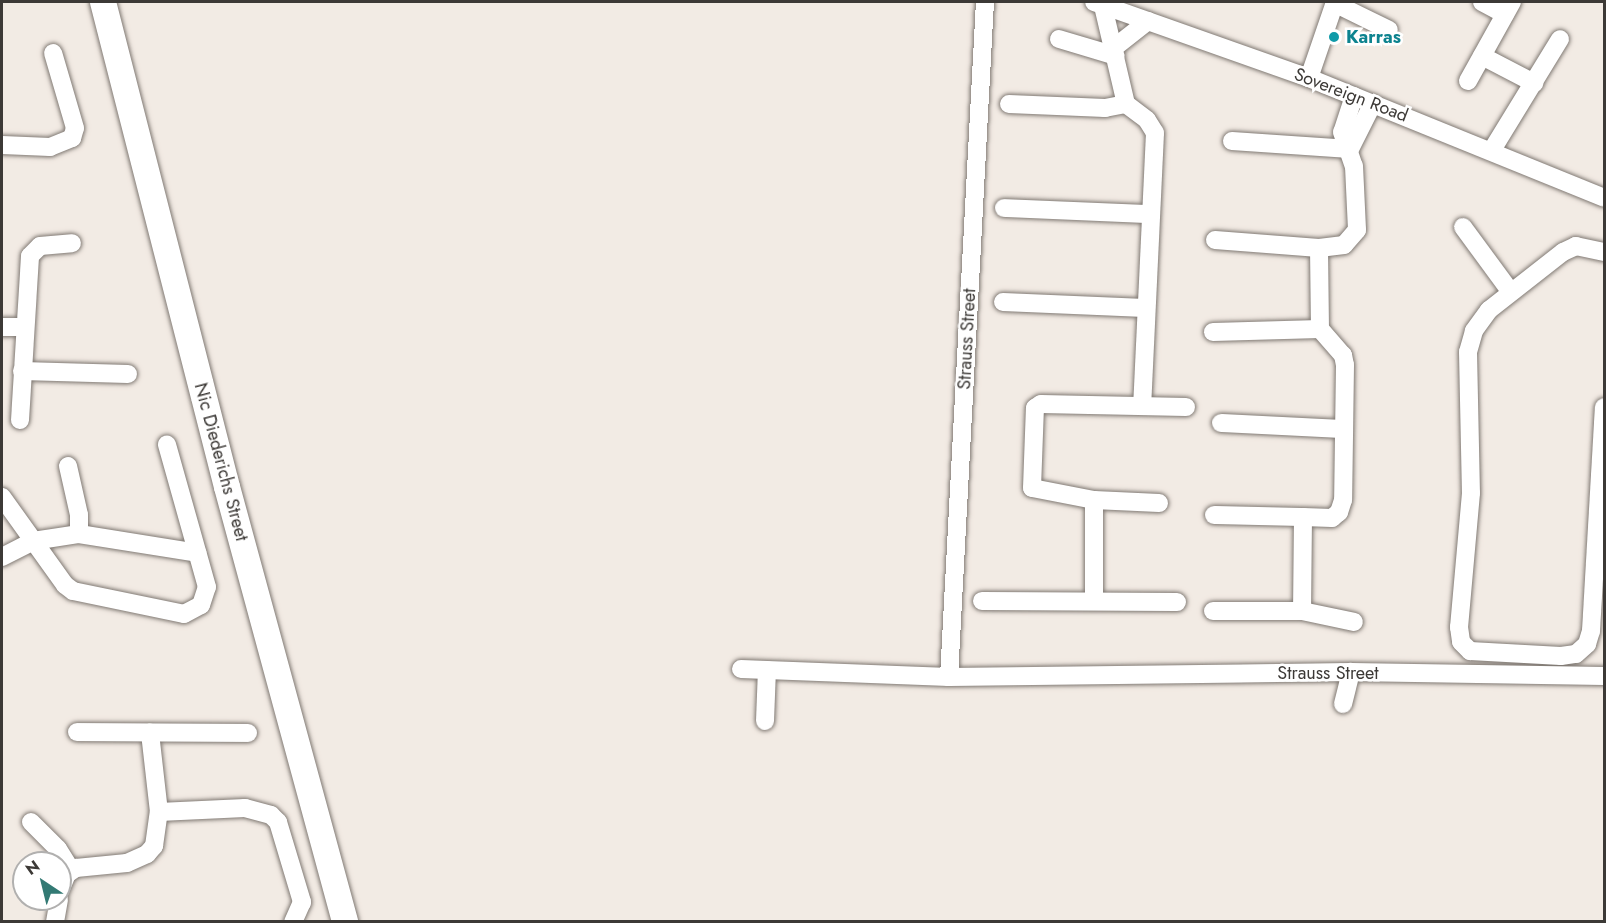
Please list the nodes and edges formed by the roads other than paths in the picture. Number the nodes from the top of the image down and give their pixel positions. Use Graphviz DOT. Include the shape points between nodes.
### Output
graph roads {
  1 [pos="103,2"];
  2 [pos="985,2"];
  3 [pos="1334,2"];
  4 [pos="1482,2"];
  5 [pos="1098,4"];
  6 [pos="1508,8"];
  7 [pos="1148,21"];
  8 [pos="1389,30"];
  9 [pos="1059,39"];
  10 [pos="1560,39"];
  11 [pos="1115,52"];
  12 [pos="53,53"];
  13 [pos="1482,56"];
  14 [pos="1309,78"];
  15 [pos="1468,81"];
  16 [pos="1534,83"];
  17 [pos="1354,96"];
  18 [pos="1373,103"];
  19 [pos="1009,104"];
  20 [pos="1126,104"];
  21 [pos="1232,141"];
  22 [pos="2,145"];
  23 [pos="1350,149"];
  24 [pos="1492,150"];
  25 [pos="1605,198"];
  26 [pos="1004,208"];
  27 [pos="1149,214"];
  28 [pos="1463,226"];
  29 [pos="1215,240"];
  30 [pos="72,243"];
  31 [pos="1319,248"];
  32 [pos="1605,252"];
  33 [pos="1510,291"];
  34 [pos="1003,302"];
  35 [pos="1145,308"];
  36 [pos="2,327"];
  37 [pos="25,327"];
  38 [pos="1320,329"];
  39 [pos="1213,332"];
  40 [pos="22,371"];
  41 [pos="128,374"];
  42 [pos="1142,405"];
  43 [pos="1605,406"];
  44 [pos="1186,407"];
  45 [pos="20,420"];
  46 [pos="1221,423"];
  47 [pos="1343,429"];
  48 [pos="166,445"];
  49 [pos="68,466"];
  50 [pos="2,497"];
  51 [pos="1094,500"];
  52 [pos="1159,503"];
  53 [pos="1214,515"];
  54 [pos="1303,517"];
  55 [pos="79,534"];
  56 [pos="33,541"];
  57 [pos="197,553"];
  58 [pos="2,557"];
  59 [pos="982,601"];
  60 [pos="1094,601"];
  61 [pos="1177,602"];
  62 [pos="1213,611"];
  63 [pos="1302,611"];
  64 [pos="1354,622"];
  65 [pos="741,669"];
  66 [pos="767,670"];
  67 [pos="1351,672"];
  68 [pos="1605,676"];
  69 [pos="949,677"];
  70 [pos="1343,704"];
  71 [pos="765,721"];
  72 [pos="77,732"];
  73 [pos="150,733"];
  74 [pos="248,733"];
  75 [pos="159,812"];
  76 [pos="30,822"];
  77 [pos="59,851"];
  78 [pos="72,870"];
  79 [pos="293,921"];
  80 [pos="345,921"];
  1 -- 80 [label="street, Nic Diederichs Street" via="227,487"];
  2 -- 69 [label="street, Strauss Street"];
  3 -- 8 [label="street"];
  3 -- 14 [label="street"];
  4 -- 6 [label="street"];
  5 -- 7 [label="street, Sovereign Road"];
  5 -- 11 [label="street"];
  6 -- 13 [label="street"];
  7 -- 11 [label="street"];
  7 -- 14 [label="street, Sovereign Road"];
  9 -- 11 [label="street"];
  10 -- 16 [label="street"];
  11 -- 20 [label="street"];
  12 -- 22 [label="street" via="75,128 72,138 50,147"];
  13 -- 15 [label="street"];
  13 -- 16 [label="street"];
  14 -- 17 [label="street, Sovereign Road"];
  16 -- 24 [label="street"];
  17 -- 18 [label="street, Sovereign Road"];
  17 -- 23 [label="street" via="1342,132"];
  18 -- 23 [label="street"];
  18 -- 24 [label="street, Sovereign Road"];
  19 -- 20 [label="street" via="1105,108"];
  20 -- 27 [label="street" via="1147,120 1155,133"];
  21 -- 23 [label="street"];
  23 -- 31 [label="street" via="1357,230 1344,245"];
  24 -- 25 [label="street, Sovereign Road"];
  26 -- 27 [label="street"];
  27 -- 35 [label="street"];
  28 -- 33 [label="street"];
  29 -- 31 [label="street"];
  30 -- 37 [label="street" via="40,246 30,256"];
  31 -- 38 [label="street"];
  32 -- 33 [label="street" via="1576,246"];
  33 -- 43 [label="street" via="1474,331 1468,352 1471,493 1459,627 1461,642 1470,651 1561,656 1576,654 1587,644 1591,631"];
  34 -- 35 [label="street"];
  35 -- 42 [label="street"];
  36 -- 37 [label="street"];
  37 -- 40 [label="street"];
  38 -- 39 [label="street"];
  38 -- 47 [label="street" via="1343,356"];
  40 -- 41 [label="street"];
  40 -- 45 [label="street"];
  42 -- 44 [label="street"];
  42 -- 51 [label="street" via="1041,404 1035,408 1032,488"];
  46 -- 47 [label="street"];
  47 -- 54 [label="street" via="1343,500 1339,512 1323,520"];
  48 -- 57 [label="street"];
  49 -- 55 [label="street" via="80,515"];
  50 -- 56 [label="street"];
  51 -- 52 [label="street"];
  51 -- 60 [label="street"];
  53 -- 54 [label="street"];
  54 -- 63 [label="street"];
  55 -- 56 [label="street"];
  55 -- 57 [label="street"];
  56 -- 57 [label="street" via="73,591 184,614 201,605 206,596"];
  56 -- 58 [label="street"];
  59 -- 60 [label="street"];
  60 -- 61 [label="street"];
  62 -- 63 [label="street"];
  63 -- 64 [label="street"];
  65 -- 66 [label="street, Strauss Street"];
  66 -- 69 [label="street, Strauss Street"];
  66 -- 71 [label="street"];
  67 -- 68 [label="street, Strauss Street"];
  67 -- 69 [label="street, Strauss Street"];
  67 -- 70 [label="street"];
  72 -- 73 [label="street"];
  73 -- 74 [label="street"];
  73 -- 75 [label="street"];
  75 -- 78 [label="street" via="154,846 147,854 127,862"];
  75 -- 79 [label="street" via="245,808 271,815 278,822 302,902"];
  76 -- 77 [label="street"];
}
